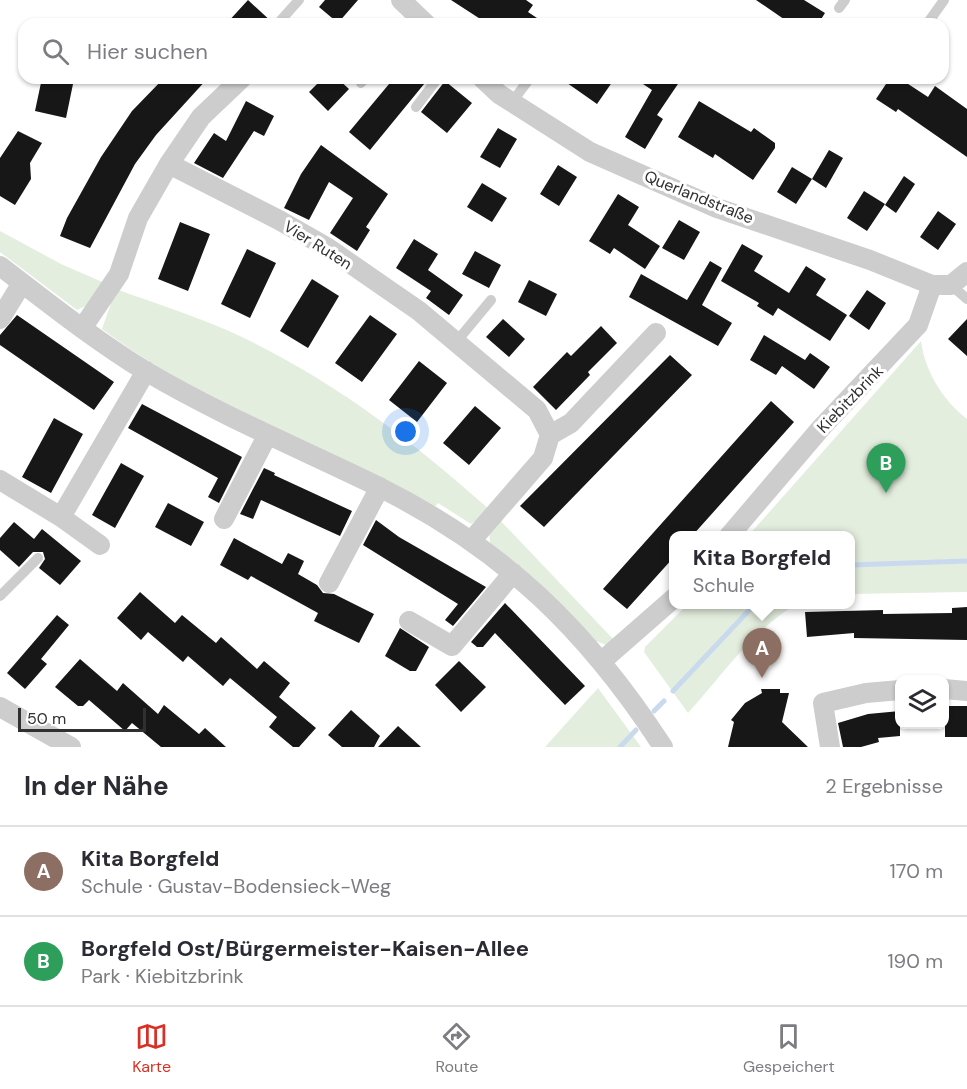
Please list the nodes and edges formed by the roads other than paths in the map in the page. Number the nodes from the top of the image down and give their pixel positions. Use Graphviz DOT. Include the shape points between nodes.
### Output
graph roads {
  1 [pos="299,0"];
  2 [pos="400,0"];
  3 [pos="944,0"];
  4 [pos="283,18"];
  5 [pos="416,18"];
  6 [pos="931,18"];
  7 [pos="236,84"];
  8 [pos="433,84"];
  9 [pos="490,84"];
  10 [pos="526,84"];
  11 [pos="512,102"];
  12 [pos="416,107"];
  13 [pos="169,164"];
  14 [pos="0,266"];
  15 [pos="967,272"];
  16 [pos="22,283"];
  17 [pos="941,285"];
  18 [pos="967,299"];
  19 [pos="491,300"];
  20 [pos="0,319"];
  21 [pos="83,327"];
  22 [pos="656,333"];
  23 [pos="458,341"];
  24 [pos="146,371"];
  25 [pos="550,435"];
  26 [pos="267,436"];
  27 [pos="0,480"];
  28 [pos="380,487"];
  29 [pos="61,517"];
  30 [pos="224,519"];
  31 [pos="733,531"];
  32 [pos="471,541"];
  33 [pos="100,545"];
  34 [pos="38,558"];
  35 [pos="513,573"];
  36 [pos="329,583"];
  37 [pos="3,589"];
  38 [pos="669,602"];
  39 [pos="409,621"];
  40 [pos="602,661"];
  41 [pos="949,689"];
  42 [pos="895,690"];
  43 [pos="967,691"];
  44 [pos="0,707"];
  45 [pos="71,747"];
  46 [pos="663,747"];
  47 [pos="830,747"];
  1 -- 4 [label="lane"];
  2 -- 5 [label="street"];
  3 -- 6 [label="lane"];
  7 -- 13 [label="street" via="201,117"];
  8 -- 12 [label="lane"];
  9 -- 11 [label="street, Querlandstraße"];
  10 -- 11 [label="lane"];
  11 -- 17 [label="street, Querlandstraße" via="590,152 717,208"];
  13 -- 21 [label="street" via="138,219 119,274"];
  13 -- 23 [label="street, Vier Ruten" via="328,248"];
  14 -- 16 [label="street"];
  15 -- 17 [label="street"];
  16 -- 20 [label="street"];
  16 -- 21 [label="street"];
  17 -- 18 [label="lane"];
  17 -- 31 [label="street, Kiebitzbrink" via="918,325 821,428"];
  19 -- 23 [label="lane"];
  21 -- 24 [label="street"];
  22 -- 25 [label="street" via="571,423"];
  23 -- 25 [label="street, Vier Ruten" via="537,410"];
  24 -- 26 [label="street"];
  24 -- 29 [label="street"];
  25 -- 32 [label="street" via="543,458"];
  26 -- 28 [label="street"];
  26 -- 30 [label="street"];
  27 -- 29 [label="street"];
  28 -- 32 [label="street"];
  28 -- 36 [label="street"];
  29 -- 33 [label="street"];
  32 -- 35 [label="street"];
  34 -- 37 [label="lane"];
  35 -- 39 [label="street" via="452,646"];
  35 -- 40 [label="street" via="566,620"];
  38 -- 40 [label="street"];
  40 -- 46 [label="street"];
  41 -- 43 [label="street"];
  42 -- 47 [label="street" via="823,703"];
  44 -- 45 [label="street"];
}
